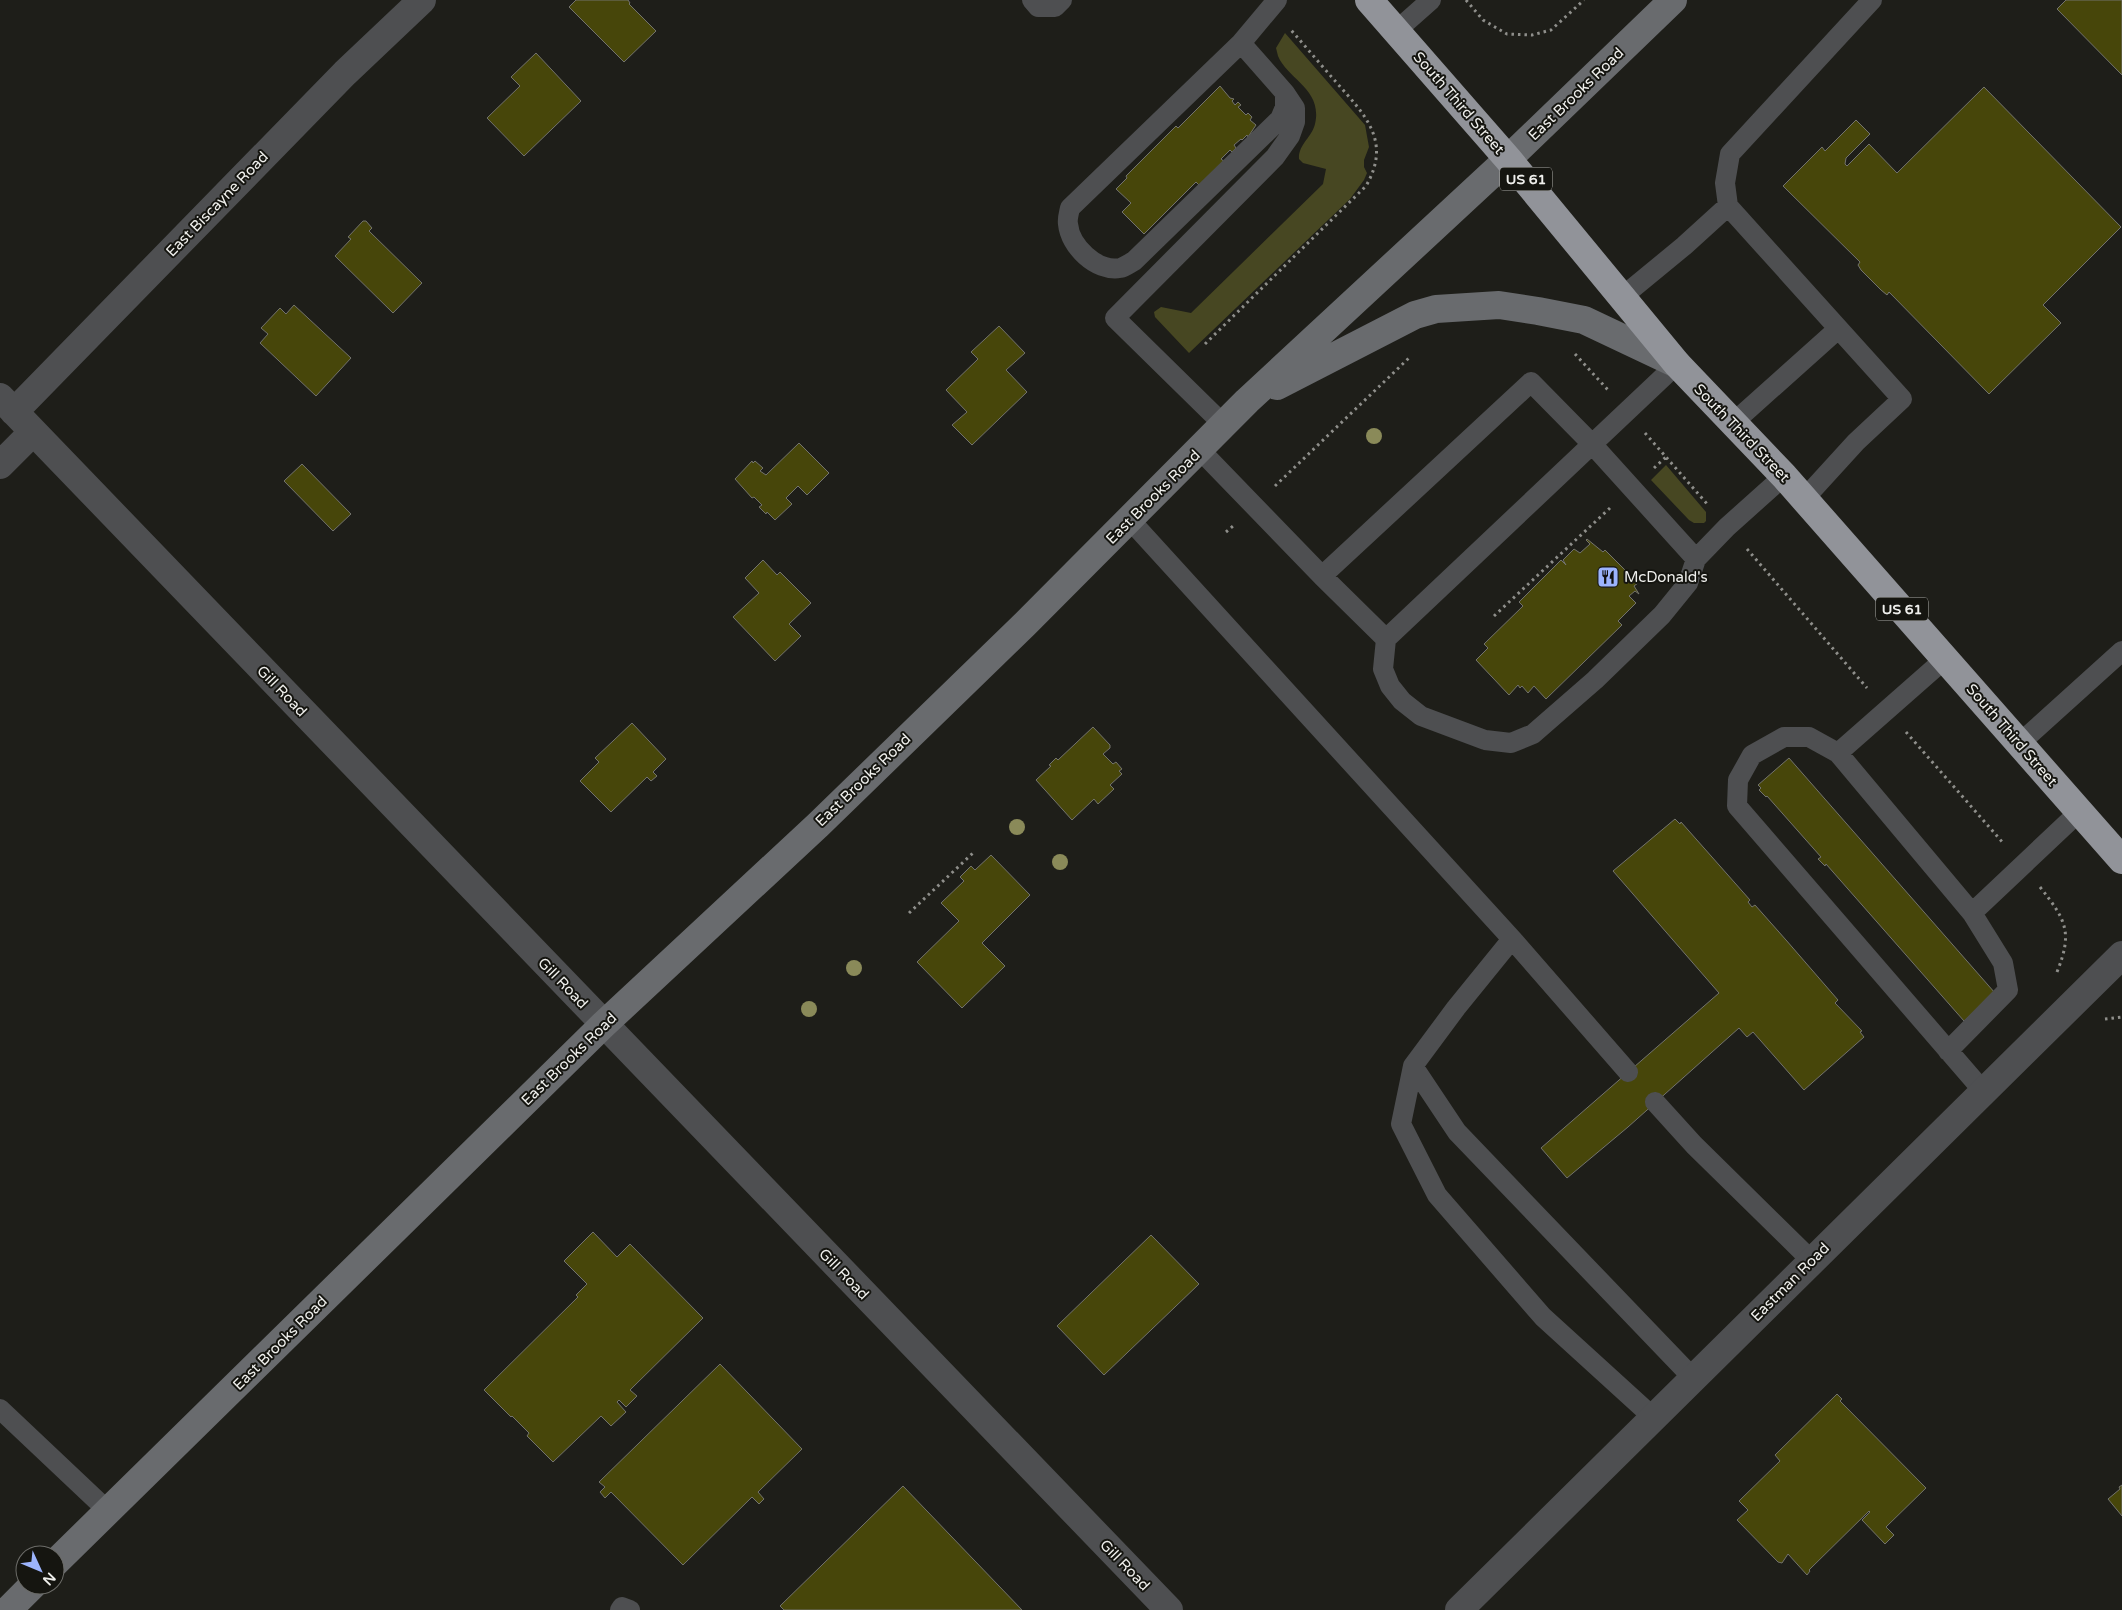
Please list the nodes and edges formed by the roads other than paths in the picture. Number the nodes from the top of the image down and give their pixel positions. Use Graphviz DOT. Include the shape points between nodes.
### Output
graph roads {
  1 [pos="422,0"];
  2 [pos="1032,0"];
  3 [pos="1062,0"];
  4 [pos="1369,0"];
  5 [pos="1431,0"];
  6 [pos="1872,0"];
  7 [pos="1670,1"];
  8 [pos="1274,3"];
  9 [pos="1396,31"];
  10 [pos="1241,43"];
  11 [pos="1285,93"];
  12 [pos="1508,158"];
  13 [pos="1728,206"];
  14 [pos="1622,297"];
  15 [pos="1838,329"];
  16 [pos="1677,364"];
  17 [pos="1247,401"];
  18 [pos="7,404"];
  19 [pos="1733,423"];
  20 [pos="1224,425"];
  21 [pos="33,432"];
  22 [pos="1592,444"];
  23 [pos="1200,450"];
  24 [pos="0,464"];
  25 [pos="1784,476"];
  26 [pos="1804,499"];
  27 [pos="1130,520"];
  28 [pos="1696,559"];
  29 [pos="1322,576"];
  30 [pos="1386,639"];
  31 [pos="2122,651"];
  32 [pos="1946,658"];
  33 [pos="2020,743"];
  34 [pos="1838,753"];
  35 [pos="2079,812"];
  36 [pos="2122,860"];
  37 [pos="1972,913"];
  38 [pos="1512,939"];
  39 [pos="2122,955"];
  40 [pos="603,1025"];
  41 [pos="1948,1051"];
  42 [pos="1413,1066"];
  43 [pos="1628,1072"];
  44 [pos="1984,1092"];
  45 [pos="1655,1102"];
  46 [pos="1812,1261"];
  47 [pos="1693,1378"];
  48 [pos="0,1409"];
  49 [pos="1654,1418"];
  50 [pos="108,1511"];
  51 [pos="65,1554"];
  52 [pos="23,1595"];
  53 [pos="8,1610"];
  54 [pos="620,1610"];
  55 [pos="630,1610"];
  56 [pos="1169,1610"];
  57 [pos="1459,1610"];
  1 -- 18 [label="street, East Biscayne Road"];
  2 -- 3 [label="lane" via="1038,7 1055,7"];
  4 -- 9 [label="highway, South Third Street / US 61"];
  5 -- 9 [label="lane"];
  6 -- 13 [label="lane" via="1730,154 1725,183"];
  7 -- 12 [label="main road, East Brooks Road"];
  8 -- 10 [label="lane"];
  9 -- 12 [label="highway, South Third Street / US 61"];
  10 -- 11 [label="lane"];
  10 -- 11 [label="lane" via="1070,208 1067,223 1073,241 1102,266 1120,268 1134,261 1280,119 1285,107"];
  11 -- 20 [label="lane" via="1295,108 1295,122 1290,136 1275,157 1115,318"];
  12 -- 14 [label="highway, South Third Street / US 61"];
  12 -- 17 [label="main road, East Brooks Road"];
  13 -- 14 [label="lane"];
  13 -- 15 [label="lane"];
  14 -- 16 [label="highway, South Third Street / US 61"];
  15 -- 19 [label="lane"];
  15 -- 26 [label="lane" via="1902,399 1856,442"];
  16 -- 17 [label="main road" via="1584,320 1499,305 1436,310 1415,315"];
  16 -- 19 [label="highway, South Third Street / US 61"];
  16 -- 22 [label="lane"];
  17 -- 20 [label="main road, East Brooks Road"];
  18 -- 21 [label="street, Gill Road"];
  19 -- 25 [label="highway, South Third Street / US 61"];
  20 -- 23 [label="main road, East Brooks Road"];
  21 -- 24 [label="street"];
  21 -- 40 [label="street, Gill Road"];
  22 -- 28 [label="lane"];
  22 -- 29 [label="lane" via="1531,382"];
  22 -- 30 [label="lane"];
  23 -- 27 [label="main road, East Brooks Road"];
  23 -- 29 [label="lane"];
  25 -- 26 [label="highway, South Third Street / US 61"];
  25 -- 28 [label="lane"];
  26 -- 32 [label="highway, South Third Street / US 61"];
  27 -- 38 [label="lane"];
  27 -- 40 [label="main road, East Brooks Road" via="818,824"];
  28 -- 30 [label="lane" via="1688,582 1662,615 1596,680 1533,734 1511,743 1485,740 1421,716 1402,701 1390,686 1383,669"];
  29 -- 30 [label="lane"];
  31 -- 33 [label="lane"];
  32 -- 33 [label="highway, South Third Street / US 61"];
  32 -- 34 [label="lane"];
  33 -- 35 [label="highway, South Third Street / US 61"];
  34 -- 37 [label="lane"];
  34 -- 41 [label="lane" via="1809,737 1784,736 1752,755 1738,780 1737,806"];
  35 -- 36 [label="highway, South Third Street / US 61"];
  35 -- 37 [label="lane"];
  37 -- 41 [label="lane" via="2003,963 2008,990"];
  38 -- 42 [label="lane"];
  38 -- 43 [label="lane"];
  39 -- 44 [label="street, Eastman Road"];
  40 -- 50 [label="main road, East Brooks Road"];
  40 -- 56 [label="street, Gill Road"];
  41 -- 44 [label="lane"];
  42 -- 47 [label="lane" via="1457,1132"];
  42 -- 49 [label="lane" via="1401,1124 1437,1195 1543,1317"];
  44 -- 46 [label="street, Eastman Road"];
  45 -- 46 [label="lane"];
  46 -- 47 [label="street, Eastman Road"];
  47 -- 49 [label="street, Eastman Road"];
  48 -- 50 [label="lane"];
  49 -- 57 [label="street, Eastman Road"];
  50 -- 51 [label="main road, East Brooks Road"];
  52 -- 53 [label="main road"];
  54 -- 55 [label="lane" via="622,1607"];
}
